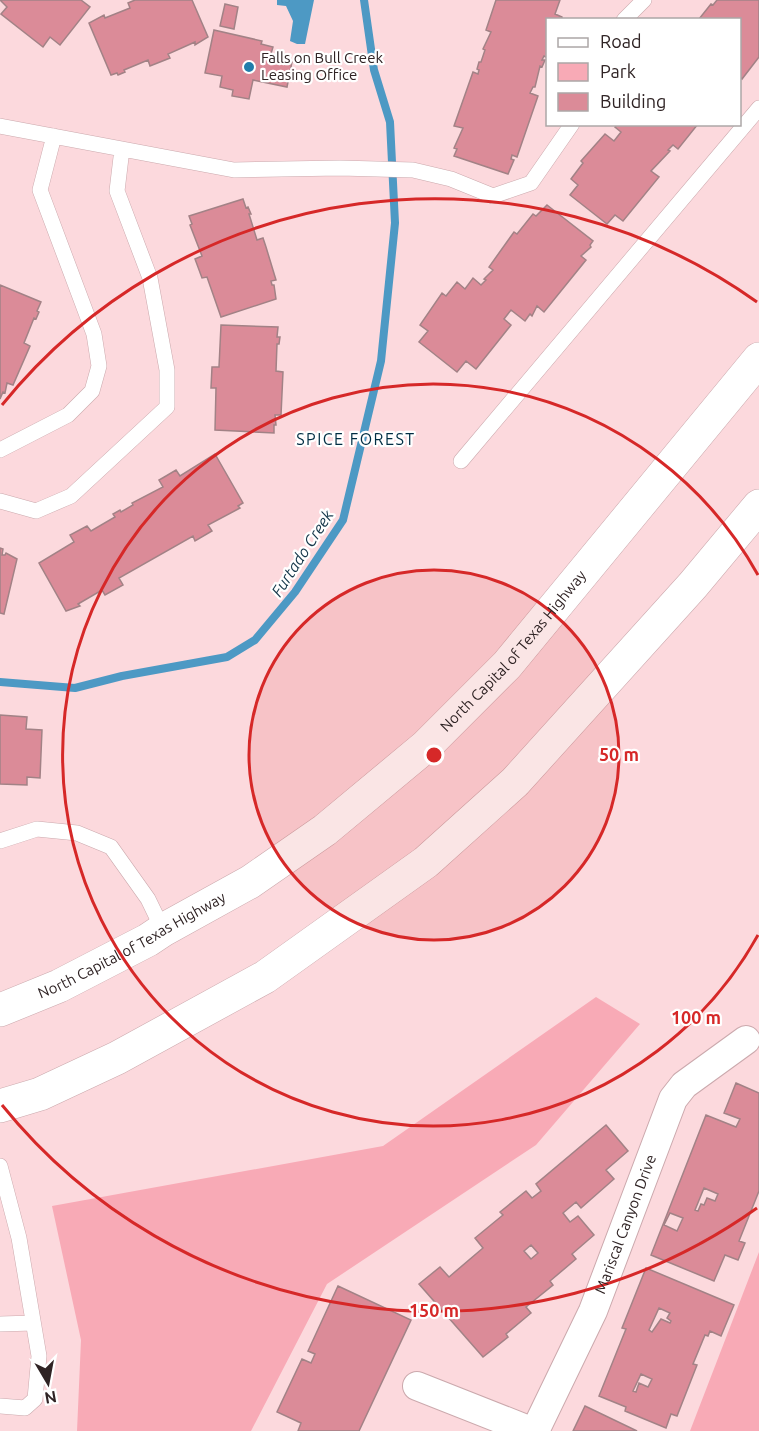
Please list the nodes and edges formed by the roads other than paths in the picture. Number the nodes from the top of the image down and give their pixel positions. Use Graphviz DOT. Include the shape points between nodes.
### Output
graph roads {
  1 [pos="644,0"];
  2 [pos="626,18"];
  3 [pos="759,108"];
  4 [pos="0,126"];
  5 [pos="571,126"];
  6 [pos="54,136"];
  7 [pos="122,149"];
  8 [pos="759,359"];
  9 [pos="0,450"];
  10 [pos="461,461"];
  11 [pos="0,501"];
  12 [pos="759,506"];
  13 [pos="0,841"];
  14 [pos="163,930"];
  15 [pos="0,1010"];
  16 [pos="746,1040"];
  17 [pos="0,1106"];
  18 [pos="0,1166"];
  19 [pos="33,1323"];
  20 [pos="0,1324"];
  21 [pos="417,1386"];
  22 [pos="0,1406"];
  23 [pos="533,1431"];
  1 -- 2 [label="lane"];
  3 -- 10 [label="lane"];
  4 -- 6 [label="lane"];
  5 -- 7 [label="lane" via="531,183 493,195 413,170 234,170"];
  6 -- 7 [label="lane"];
  6 -- 9 [label="lane" via="40,190 94,334 99,366 92,391 68,415"];
  7 -- 11 [label="lane" via="117,191 150,278 167,370 167,408 71,496 36,511"];
  8 -- 14 [label="highway, North Capital of Texas Highway" via="507,665 426,746 325,830 250,882"];
  12 -- 17 [label="highway" via="515,783 426,862 265,977 117,1058 40,1094"];
  13 -- 14 [label="lane" via="37,829 77,833 111,847 148,899"];
  14 -- 15 [label="highway, North Capital of Texas Highway" via="59,986"];
  16 -- 23 [label="street, Mariscal Canyon Drive" via="684,1085 673,1099 593,1311"];
  18 -- 19 [label="lane" via="19,1238"];
  19 -- 20 [label="lane"];
  19 -- 22 [label="lane" via="39,1356 35,1399 25,1408"];
  21 -- 23 [label="street"];
}
